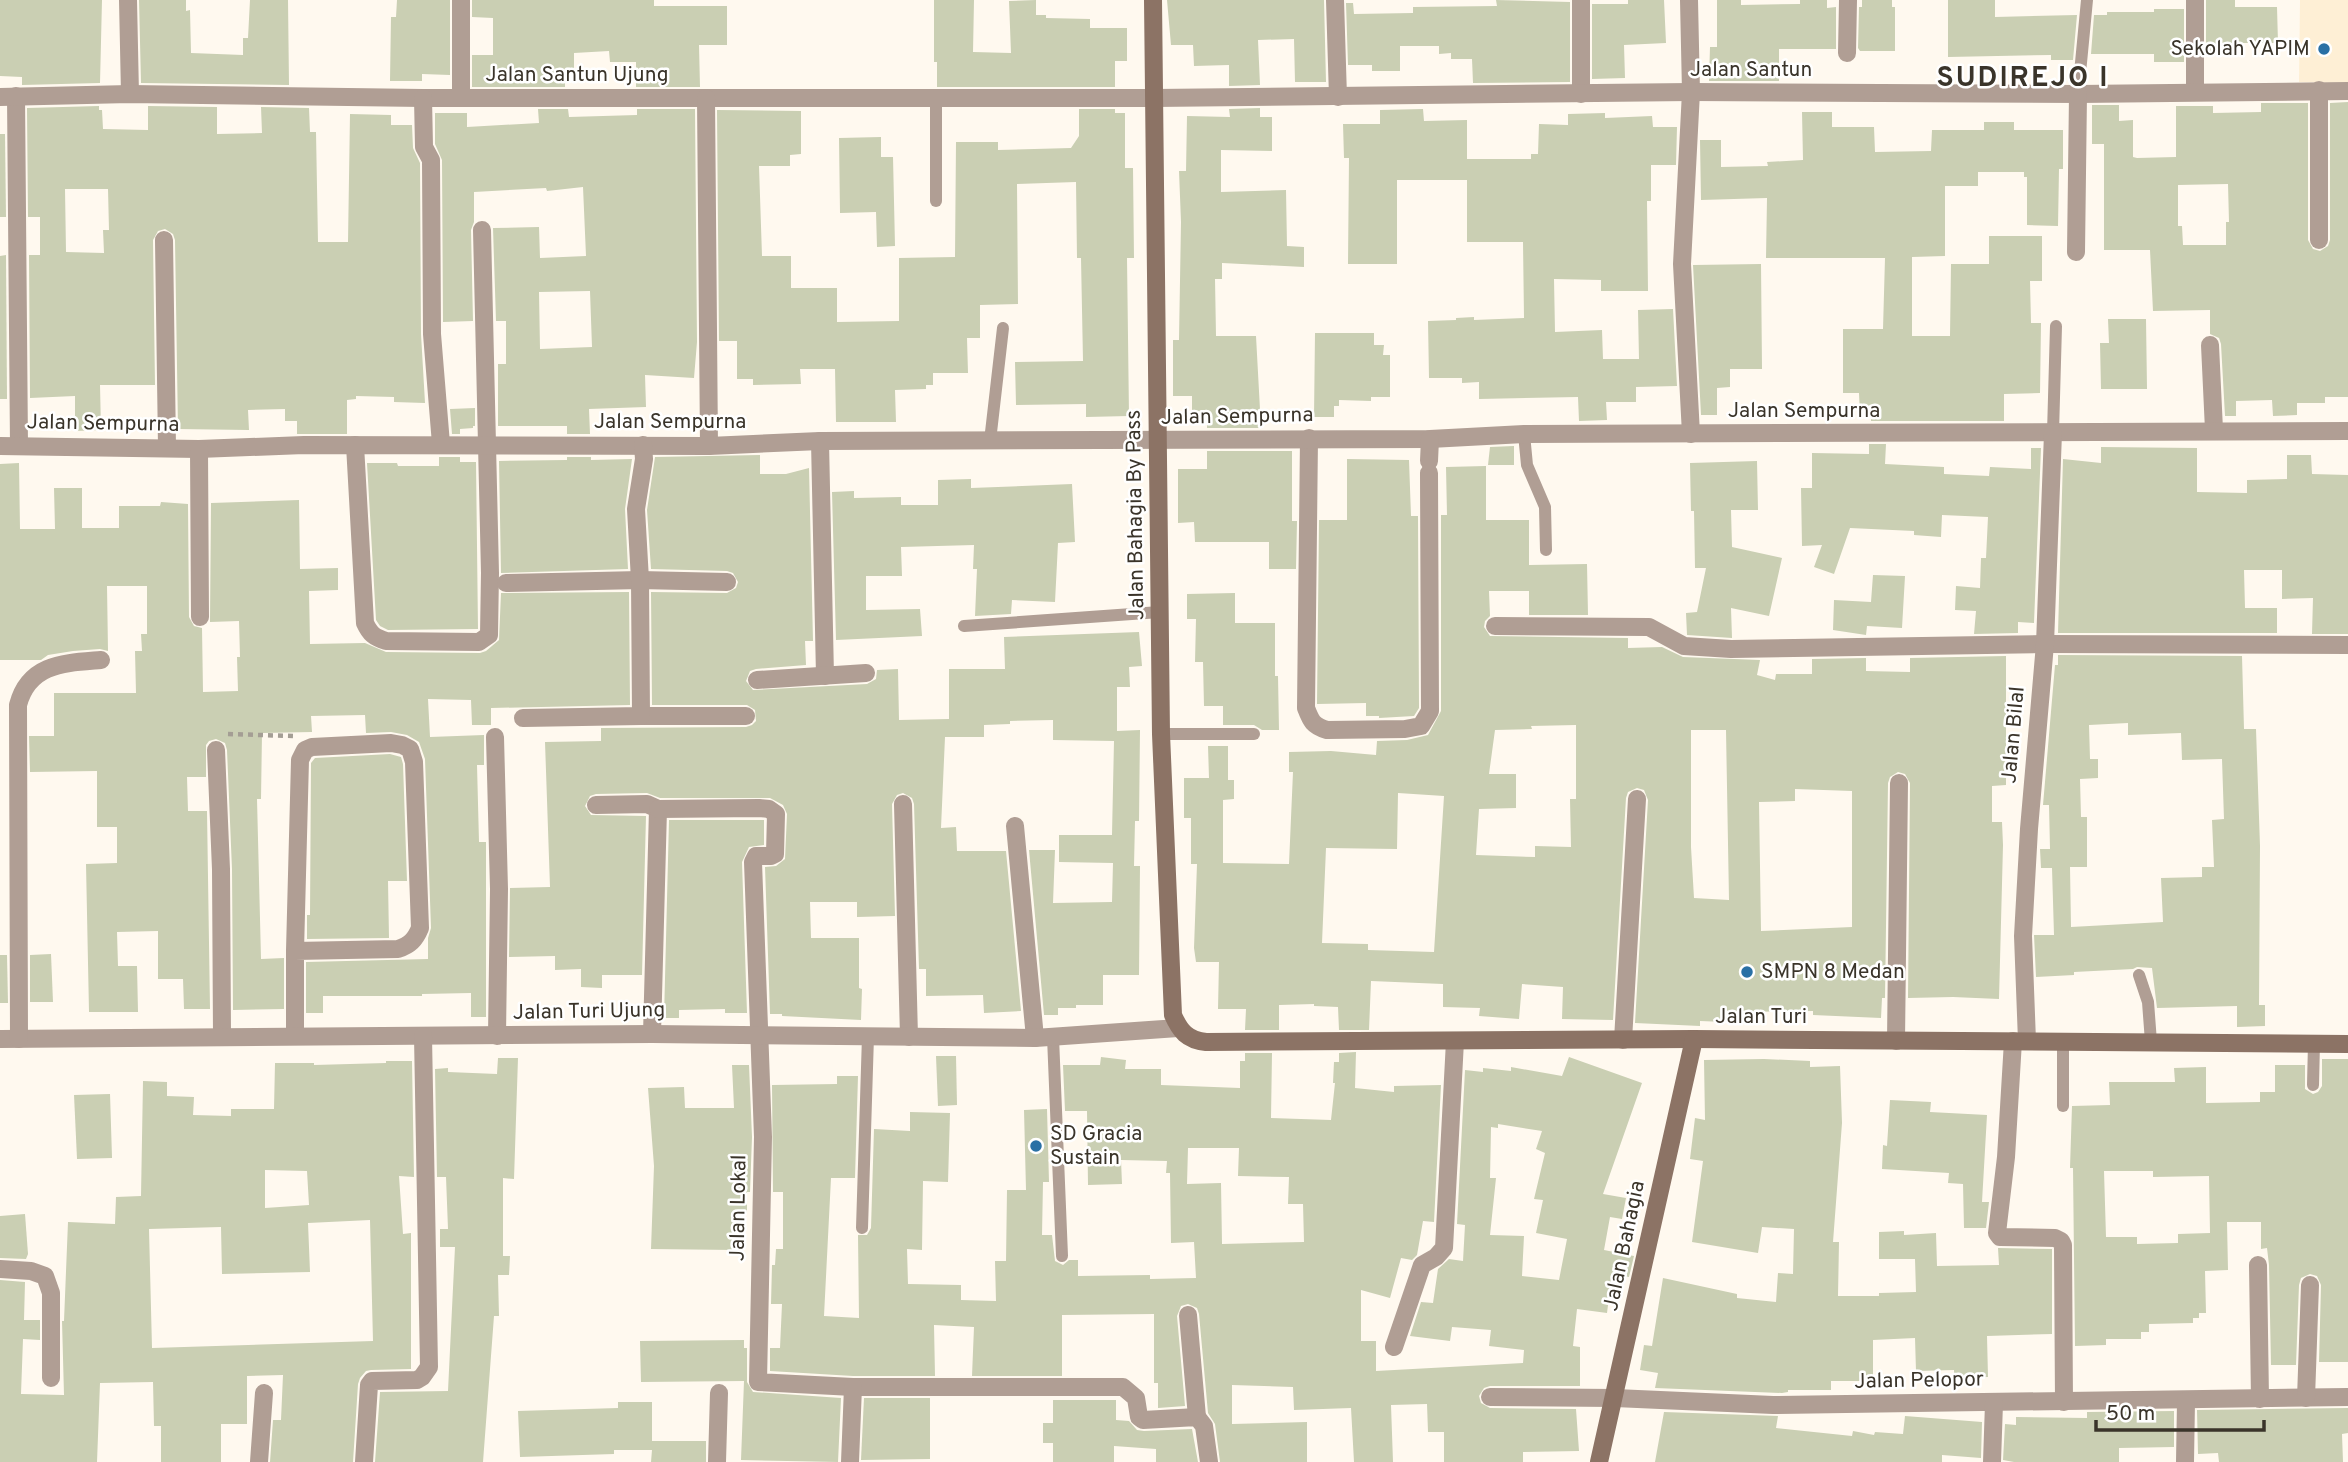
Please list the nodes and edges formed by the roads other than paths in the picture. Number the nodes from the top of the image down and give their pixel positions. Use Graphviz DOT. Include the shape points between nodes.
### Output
graph roads {
  1 [pos="128,0"];
  2 [pos="461,0"];
  3 [pos="1153,0"];
  4 [pos="1335,0"];
  5 [pos="1689,0"];
  6 [pos="1848,0"];
  7 [pos="2087,0"];
  8 [pos="2195,0"];
  9 [pos="1581,1"];
  10 [pos="1847,53"];
  11 [pos="2319,90"];
  12 [pos="2348,91"];
  13 [pos="1691,92"];
  14 [pos="2195,92"];
  15 [pos="130,94"];
  16 [pos="1581,94"];
  17 [pos="2078,94"];
  18 [pos="461,96"];
  19 [pos="8,97"];
  20 [pos="1338,97"];
  21 [pos="423,98"];
  22 [pos="706,98"];
  23 [pos="936,98"];
  24 [pos="1154,98"];
  25 [pos="936,201"];
  26 [pos="482,230"];
  27 [pos="164,240"];
  28 [pos="2319,240"];
  29 [pos="2076,251"];
  30 [pos="2056,326"];
  31 [pos="1003,328"];
  32 [pos="2210,345"];
  33 [pos="2214,430"];
  34 [pos="2348,430"];
  35 [pos="1524,433"];
  36 [pos="2053,433"];
  37 [pos="1691,434"];
  38 [pos="1309,438"];
  39 [pos="1430,439"];
  40 [pos="1158,440"];
  41 [pos="820,441"];
  42 [pos="990,441"];
  43 [pos="441,444"];
  44 [pos="487,444"];
  45 [pos="355,445"];
  46 [pos="643,445"];
  47 [pos="0,446"];
  48 [pos="19,446"];
  49 [pos="709,446"];
  50 [pos="167,447"];
  51 [pos="199,449"];
  52 [pos="1546,550"];
  53 [pos="640,580"];
  54 [pos="727,582"];
  55 [pos="506,583"];
  56 [pos="1160,612"];
  57 [pos="200,617"];
  58 [pos="964,626"];
  59 [pos="1495,626"];
  60 [pos="2045,644"];
  61 [pos="2348,645"];
  62 [pos="102,660"];
  63 [pos="866,673"];
  64 [pos="825,676"];
  65 [pos="757,680"];
  66 [pos="641,716"];
  67 [pos="746,716"];
  68 [pos="523,718"];
  69 [pos="1161,734"];
  70 [pos="1254,734"];
  71 [pos="495,737"];
  72 [pos="216,750"];
  73 [pos="1899,783"];
  74 [pos="1637,799"];
  75 [pos="903,804"];
  76 [pos="596,805"];
  77 [pos="658,809"];
  78 [pos="1016,826"];
  79 [pos="295,951"];
  80 [pos="2139,975"];
  81 [pos="1178,1028"];
  82 [pos="652,1034"];
  83 [pos="295,1035"];
  84 [pos="423,1036"];
  85 [pos="497,1036"];
  86 [pos="760,1036"];
  87 [pos="868,1036"];
  88 [pos="222,1037"];
  89 [pos="909,1037"];
  90 [pos="19,1038"];
  91 [pos="1044,1038"];
  92 [pos="0,1039"];
  93 [pos="1694,1039"];
  94 [pos="1623,1040"];
  95 [pos="1455,1041"];
  96 [pos="1896,1041"];
  97 [pos="2020,1041"];
  98 [pos="2063,1042"];
  99 [pos="2151,1042"];
  100 [pos="2314,1043"];
  101 [pos="2348,1044"];
  102 [pos="2313,1085"];
  103 [pos="2063,1106"];
  104 [pos="862,1228"];
  105 [pos="1062,1256"];
  106 [pos="2258,1265"];
  107 [pos="0,1269"];
  108 [pos="2310,1286"];
  109 [pos="1188,1315"];
  110 [pos="1394,1348"];
  111 [pos="51,1378"];
  112 [pos="853,1387"];
  113 [pos="719,1393"];
  114 [pos="264,1394"];
  115 [pos="1490,1397"];
  116 [pos="2348,1397"];
  117 [pos="1615,1398"];
  118 [pos="2306,1398"];
  119 [pos="2260,1399"];
  120 [pos="2186,1401"];
  121 [pos="2064,1402"];
  122 [pos="1994,1403"];
  123 [pos="1197,1417"];
  124 [pos="259,1462"];
  125 [pos="364,1462"];
  126 [pos="717,1462"];
  127 [pos="850,1462"];
  128 [pos="1209,1462"];
  129 [pos="1599,1462"];
  130 [pos="1992,1462"];
  131 [pos="2185,1462"];
  1 -- 15 [label="street"];
  2 -- 18 [label="street"];
  3 -- 24 [label="main road, Jalan Bahagia By Pass"];
  4 -- 20 [label="street"];
  5 -- 13 [label="street"];
  6 -- 10 [label="street"];
  7 -- 17 [label="lane"];
  8 -- 14 [label="street"];
  9 -- 16 [label="street"];
  11 -- 12 [label="street, Jalan Santun"];
  11 -- 14 [label="street, Jalan Santun"];
  11 -- 28 [label="street"];
  13 -- 16 [label="street, Jalan Santun"];
  13 -- 17 [label="street, Jalan Santun"];
  13 -- 37 [label="street" via="1682,264"];
  14 -- 17 [label="street, Jalan Santun"];
  15 -- 19 [label="street, Jalan Santun Ujung"];
  15 -- 21 [label="street, Jalan Santun Ujung"];
  16 -- 20 [label="street, Jalan Santun"];
  17 -- 29 [label="street"];
  18 -- 21 [label="street, Jalan Santun Ujung"];
  18 -- 22 [label="street, Jalan Santun Ujung"];
  19 -- 48 [label="street"];
  20 -- 24 [label="street, Jalan Santun"];
  21 -- 43 [label="street" via="424,146 431,160 432,334"];
  22 -- 23 [label="street, Jalan Santun Ujung"];
  22 -- 49 [label="street"];
  23 -- 24 [label="street, Jalan Santun Ujung"];
  23 -- 25 [label="lane"];
  24 -- 40 [label="main road, Jalan Bahagia By Pass"];
  26 -- 44 [label="street"];
  27 -- 50 [label="street"];
  30 -- 36 [label="lane"];
  31 -- 42 [label="lane"];
  32 -- 33 [label="street"];
  33 -- 34 [label="street, Jalan Sempurna"];
  33 -- 36 [label="street, Jalan Sempurna"];
  35 -- 37 [label="street, Jalan Sempurna"];
  35 -- 39 [label="street, Jalan Sempurna"];
  35 -- 52 [label="lane" via="1527,465 1545,507"];
  36 -- 37 [label="street, Jalan Sempurna"];
  36 -- 60 [label="street, Jalan Bilal"];
  38 -- 39 [label="street, Jalan Sempurna"];
  38 -- 39 [label="street" via="1306,708 1315,727 1327,730 1405,729 1421,726 1430,711"];
  38 -- 40 [label="street, Jalan Sempurna"];
  40 -- 42 [label="street, Jalan Sempurna"];
  40 -- 56 [label="main road, Jalan Bahagia By Pass"];
  41 -- 42 [label="street, Jalan Sempurna"];
  41 -- 49 [label="street, Jalan Sempurna"];
  41 -- 64 [label="street"];
  43 -- 44 [label="street, Jalan Sempurna"];
  43 -- 45 [label="street, Jalan Sempurna"];
  44 -- 45 [label="street" via="489,635 479,642 386,641 369,632"];
  44 -- 46 [label="street, Jalan Sempurna"];
  45 -- 51 [label="street, Jalan Sempurna"];
  46 -- 49 [label="street, Jalan Sempurna"];
  46 -- 53 [label="street" via="636,509"];
  47 -- 48 [label="street, Jalan Sempurna"];
  48 -- 50 [label="street, Jalan Sempurna"];
  50 -- 51 [label="street, Jalan Sempurna"];
  51 -- 57 [label="street"];
  53 -- 54 [label="street"];
  53 -- 55 [label="street"];
  53 -- 66 [label="street"];
  56 -- 58 [label="lane"];
  56 -- 69 [label="main road, Jalan Bahagia By Pass"];
  59 -- 60 [label="street" via="1649,627 1684,646 1731,649"];
  60 -- 61 [label="street"];
  60 -- 97 [label="street, Jalan Bilal" via="2029,829"];
  62 -- 90 [label="street" via="58,664 42,671 22,691 18,705"];
  63 -- 64 [label="street"];
  64 -- 65 [label="street"];
  66 -- 67 [label="street"];
  66 -- 68 [label="street"];
  69 -- 70 [label="lane"];
  69 -- 81 [label="main road, Jalan Bahagia By Pass" via="1173,1015"];
  71 -- 85 [label="street"];
  72 -- 88 [label="street"];
  73 -- 96 [label="street"];
  74 -- 94 [label="street"];
  75 -- 89 [label="street"];
  76 -- 77 [label="street" via="647,804"];
  77 -- 82 [label="street"];
  77 -- 86 [label="street, Jalan Lokal" via="759,808 776,814 775,854 756,856 753,862"];
  78 -- 91 [label="street"];
  79 -- 79 [label="street" via="300,760 305,750 391,743 410,749 420,929 415,939 398,948"];
  79 -- 83 [label="street"];
  80 -- 99 [label="lane" via="2148,1002"];
  81 -- 91 [label="street, Jalan Turi Ujung"];
  81 -- 95 [label="main road, Jalan Turi" via="1187,1037 1206,1042"];
  82 -- 85 [label="street, Jalan Turi Ujung"];
  82 -- 86 [label="street, Jalan Turi Ujung"];
  83 -- 84 [label="street, Jalan Turi Ujung"];
  83 -- 88 [label="street, Jalan Turi Ujung"];
  84 -- 85 [label="street, Jalan Turi Ujung"];
  84 -- 125 [label="street" via="429,1367 417,1380 371,1382"];
  86 -- 87 [label="street, Jalan Turi Ujung"];
  86 -- 112 [label="street, Jalan Lokal" via="763,1137 758,1381"];
  87 -- 89 [label="street, Jalan Turi Ujung"];
  87 -- 104 [label="lane"];
  88 -- 90 [label="street, Jalan Turi Ujung"];
  89 -- 91 [label="street, Jalan Turi Ujung"];
  90 -- 92 [label="street, Jalan Turi Ujung"];
  91 -- 105 [label="lane"];
  93 -- 94 [label="main road, Jalan Turi"];
  93 -- 96 [label="main road, Jalan Turi"];
  93 -- 117 [label="main road, Jalan Bahagia"];
  94 -- 95 [label="main road, Jalan Turi"];
  95 -- 110 [label="street" via="1444,1248 1422,1265"];
  96 -- 97 [label="main road, Jalan Turi"];
  97 -- 98 [label="main road, Jalan Turi"];
  97 -- 121 [label="street, Jalan Bilal" via="1997,1233 2000,1237 2055,1238 2063,1245"];
  98 -- 99 [label="main road, Jalan Turi"];
  98 -- 103 [label="lane"];
  99 -- 100 [label="main road, Jalan Turi"];
  100 -- 101 [label="main road, Jalan Turi"];
  100 -- 102 [label="lane"];
  106 -- 119 [label="street"];
  107 -- 111 [label="street" via="45,1276 51,1293"];
  108 -- 118 [label="street"];
  109 -- 123 [label="street"];
  112 -- 123 [label="street" via="1123,1387 1136,1398 1143,1420"];
  112 -- 127 [label="street"];
  113 -- 126 [label="street"];
  114 -- 124 [label="street"];
  115 -- 117 [label="street, Jalan Pelopor"];
  116 -- 118 [label="street, Jalan Pelopor"];
  117 -- 122 [label="street, Jalan Pelopor" via="1773,1405"];
  117 -- 129 [label="main road, Jalan Bahagia"];
  118 -- 119 [label="street, Jalan Pelopor"];
  119 -- 120 [label="street, Jalan Pelopor"];
  120 -- 121 [label="street, Jalan Pelopor"];
  120 -- 131 [label="street"];
  121 -- 122 [label="street, Jalan Pelopor"];
  122 -- 130 [label="street"];
  123 -- 128 [label="street" via="1204,1426"];
}
